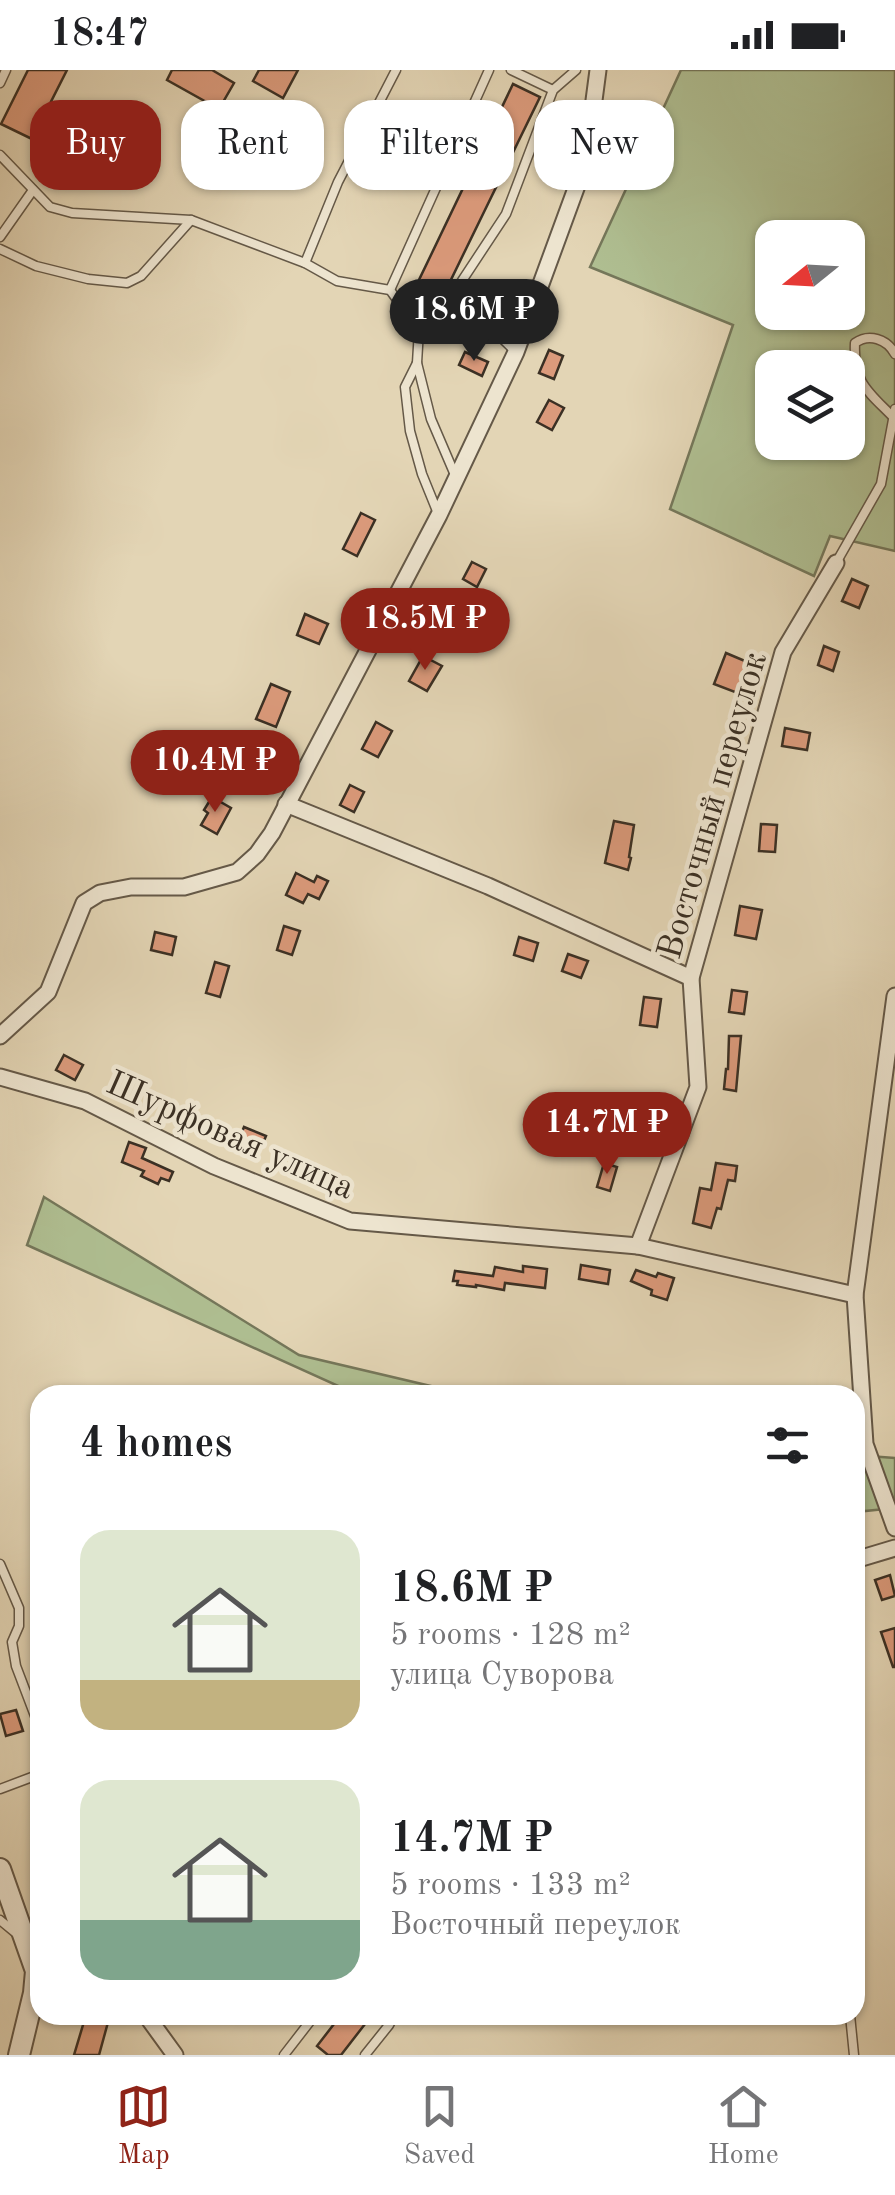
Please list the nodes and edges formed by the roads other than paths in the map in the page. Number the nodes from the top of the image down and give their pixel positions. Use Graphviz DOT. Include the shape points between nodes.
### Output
graph roads {
  1 [pos="6,70"];
  2 [pos="396,70"];
  3 [pos="489,70"];
  4 [pos="511,70"];
  5 [pos="576,70"];
  6 [pos="598,70"];
  7 [pos="0,82"];
  8 [pos="553,90"];
  9 [pos="0,155"];
  10 [pos="30,186"];
  11 [pos="34,190"];
  12 [pos="191,220"];
  13 [pos="0,237"];
  14 [pos="0,249"];
  15 [pos="305,263"];
  16 [pos="390,290"];
  17 [pos="448,302"];
  18 [pos="419,330"];
  19 [pos="516,352"];
  20 [pos="895,354"];
  21 [pos="417,363"];
  22 [pos="895,409"];
  23 [pos="894,419"];
  24 [pos="456,478"];
  25 [pos="439,515"];
  26 [pos="836,563"];
  27 [pos="286,804"];
  28 [pos="692,978"];
  29 [pos="895,996"];
  30 [pos="0,1036"];
  31 [pos="0,1077"];
  32 [pos="638,1246"];
  33 [pos="855,1296"];
  34 [pos="861,1385"];
  35 [pos="865,1444"];
  36 [pos="895,1528"];
  37 [pos="895,1548"];
  38 [pos="865,1557"];
  39 [pos="0,1564"];
  40 [pos="12,1642"];
  41 [pos="0,1646"];
  42 [pos="30,1703"];
  43 [pos="30,1778"];
  44 [pos="0,1790"];
  45 [pos="0,1869"];
  46 [pos="0,1920"];
  47 [pos="25,1940"];
  48 [pos="30,1954"];
  49 [pos="30,2017"];
  50 [pos="153,2025"];
  51 [pos="307,2025"];
  52 [pos="390,2025"];
  53 [pos="851,2025"];
  54 [pos="19,2055"];
  55 [pos="175,2055"];
  56 [pos="284,2055"];
  57 [pos="365,2055"];
  58 [pos="854,2055"];
  1 -- 7 [label="lane"];
  2 -- 15 [label="lane"];
  3 -- 16 [label="lane"];
  4 -- 8 [label="lane"];
  5 -- 8 [label="lane"];
  6 -- 19 [label="street" via="586,161"];
  8 -- 17 [label="lane" via="506,214"];
  9 -- 10 [label="lane"];
  11 -- 12 [label="lane" via="50,207 72,213"];
  11 -- 13 [label="lane"];
  12 -- 14 [label="lane" via="127,283 36,266"];
  12 -- 15 [label="lane"];
  15 -- 16 [label="lane" via="336,281"];
  16 -- 18 [label="lane"];
  17 -- 18 [label="lane"];
  17 -- 19 [label="lane" via="482,318"];
  18 -- 21 [label="lane"];
  19 -- 24 [label="street"];
  20 -- 23 [label="lane" via="878,339 855,343 860,381"];
  21 -- 24 [label="lane" via="430,420"];
  21 -- 25 [label="lane" via="404,387 410,431"];
  22 -- 23 [label="lane"];
  23 -- 26 [label="lane" via="882,484"];
  24 -- 25 [label="street"];
  25 -- 27 [label="street"];
  26 -- 28 [label="street, Восточный переулок" via="783,652"];
  27 -- 28 [label="street"];
  27 -- 30 [label="street" via="257,854 237,872 184,887 130,886 84,903 48,992"];
  28 -- 32 [label="street, Восточный переулок" via="698,1088"];
  29 -- 33 [label="street"];
  31 -- 32 [label="street, Шурфовая улица" via="85,1101 214,1166 350,1221"];
  32 -- 33 [label="street, Шурфовая улица"];
  33 -- 34 [label="street"];
  35 -- 36 [label="street"];
  37 -- 38 [label="street"];
  39 -- 40 [label="lane" via="19,1608"];
  40 -- 41 [label="lane"];
  40 -- 42 [label="lane"];
  43 -- 44 [label="lane"];
  45 -- 47 [label="street"];
  46 -- 47 [label="lane"];
  47 -- 48 [label="street"];
  49 -- 54 [label="street"];
  50 -- 55 [label="street"];
  51 -- 56 [label="lane"];
  52 -- 57 [label="lane"];
  53 -- 58 [label="lane"];
}
